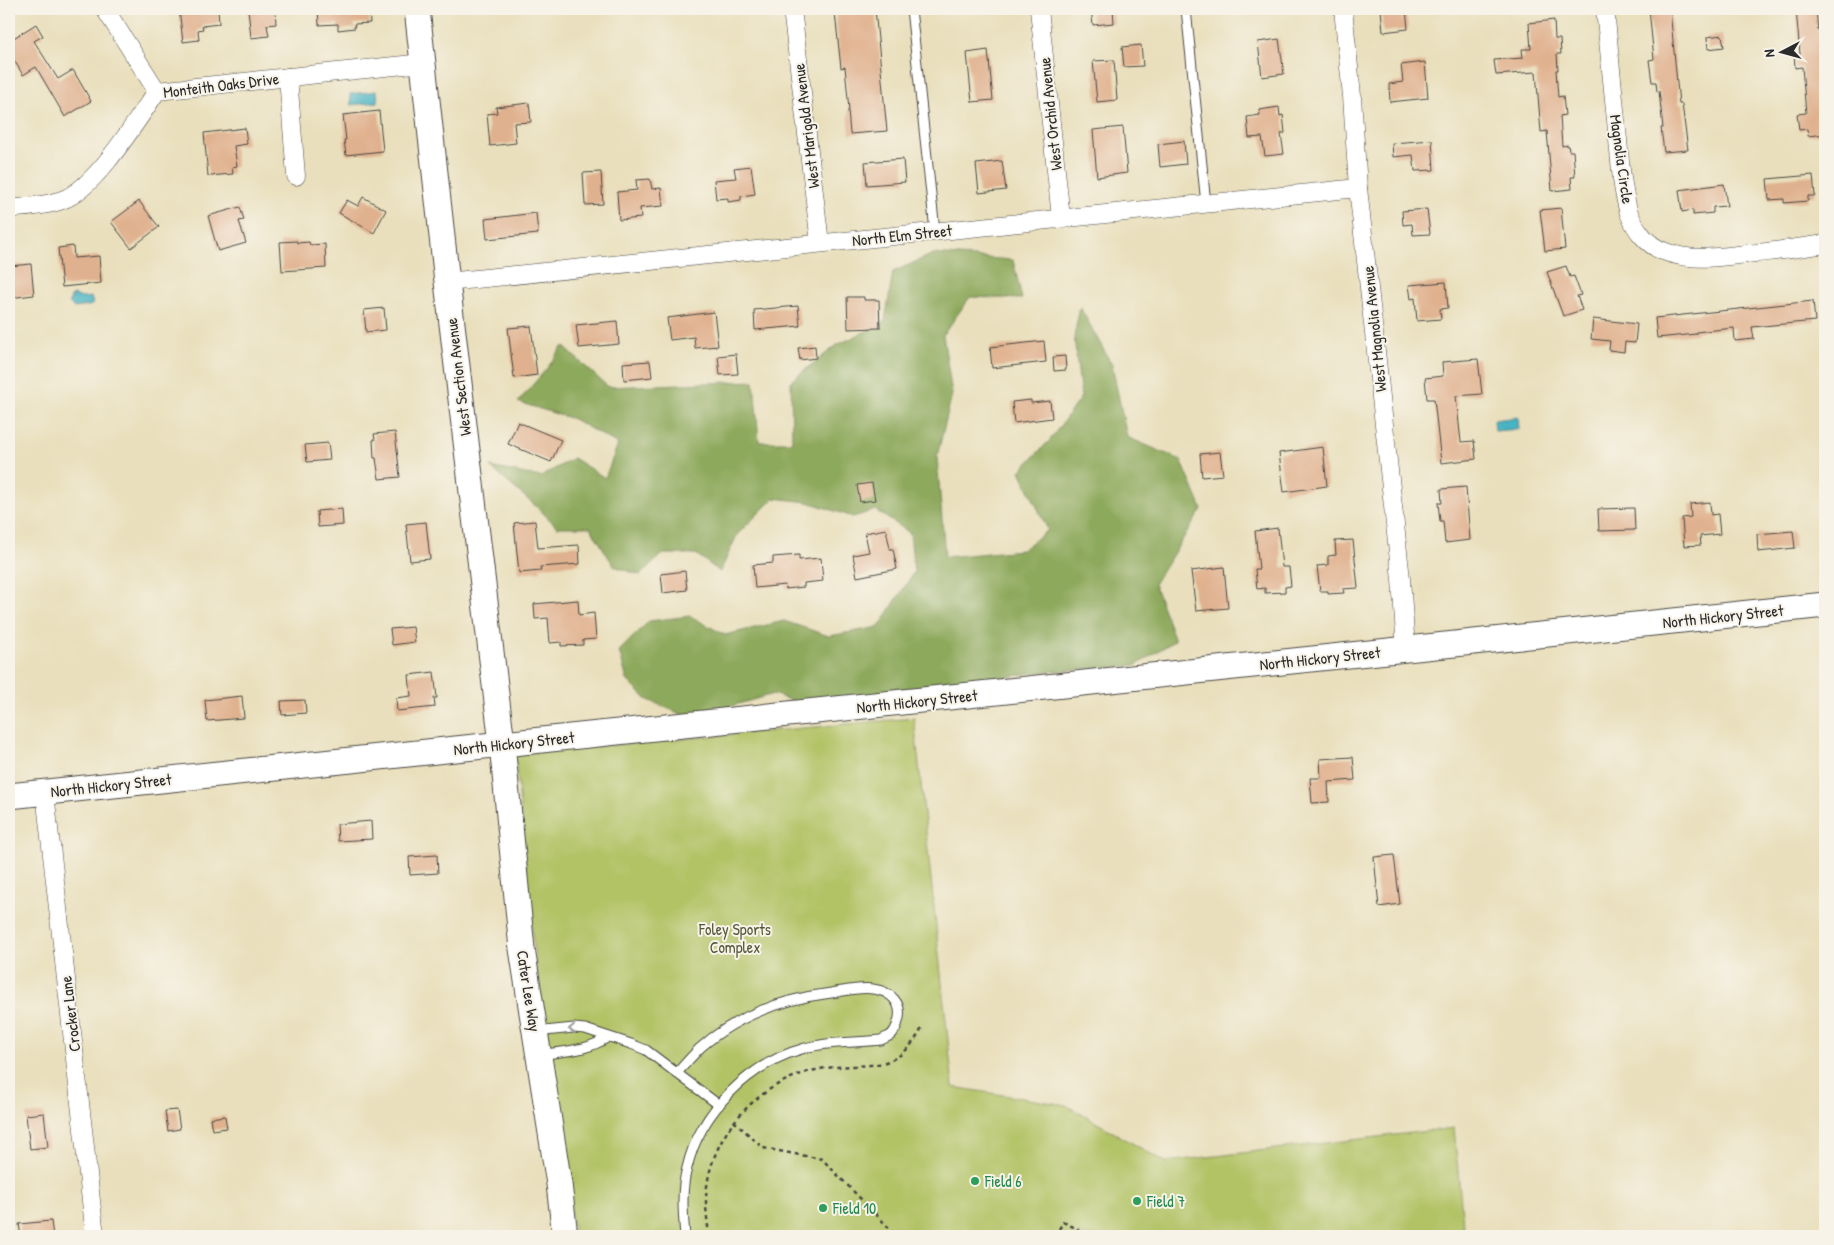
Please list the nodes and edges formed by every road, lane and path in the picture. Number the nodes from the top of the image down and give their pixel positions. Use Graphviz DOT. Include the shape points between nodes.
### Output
graph roads {
  1 [pos="105,9"];
  2 [pos="417,9"];
  3 [pos="792,9"];
  4 [pos="911,9"];
  5 [pos="1039,9"];
  6 [pos="1186,9"];
  7 [pos="1343,9"];
  8 [pos="1605,9"];
  9 [pos="423,63"];
  10 [pos="288,77"];
  11 [pos="157,91"];
  12 [pos="296,176"];
  13 [pos="1358,188"];
  14 [pos="1206,204"];
  15 [pos="9,209"];
  16 [pos="1061,218"];
  17 [pos="935,231"];
  18 [pos="820,243"];
  19 [pos="1825,244"];
  20 [pos="447,282"];
  21 [pos="1825,605"];
  22 [pos="1406,649"];
  23 [pos="502,744"];
  24 [pos="44,792"];
  25 [pos="9,796"];
  26 [pos="922,1028"];
  27 [pos="608,1037"];
  28 [pos="537,1044"];
  29 [pos="677,1073"];
  30 [pos="719,1105"];
  31 [pos="734,1121"];
  32 [pos="96,1236"];
  33 [pos="565,1236"];
  34 [pos="685,1236"];
  35 [pos="709,1236"];
  36 [pos="897,1236"];
  37 [pos="1055,1236"];
  38 [pos="1075,1236"];
  1 -- 11 [label="street"];
  2 -- 9 [label="street, West Section Avenue"];
  3 -- 18 [label="street, West Marigold Avenue"];
  4 -- 17 [label="lane"];
  5 -- 16 [label="street, West Orchid Avenue"];
  6 -- 14 [label="lane"];
  7 -- 13 [label="street, West Magnolia Avenue"];
  8 -- 19 [label="street, Magnolia Circle" via="1626,198 1636,228 1648,242 1680,257 1699,258"];
  9 -- 10 [label="street, Monteith Oaks Drive"];
  9 -- 20 [label="street, West Section Avenue"];
  10 -- 11 [label="street, Monteith Oaks Drive"];
  10 -- 12 [label="street"];
  11 -- 15 [label="street, Monteith Oaks Drive" via="124,140 79,192 62,200"];
  13 -- 14 [label="street, North Elm Street"];
  13 -- 22 [label="street, West Magnolia Avenue"];
  14 -- 16 [label="street, North Elm Street"];
  16 -- 17 [label="street, North Elm Street"];
  17 -- 18 [label="street, North Elm Street"];
  18 -- 20 [label="street, North Elm Street"];
  20 -- 23 [label="street, West Section Avenue"];
  21 -- 22 [label="street, North Hickory Street"];
  22 -- 23 [label="street, North Hickory Street"];
  23 -- 24 [label="street, North Hickory Street"];
  23 -- 28 [label="street, Cater Lee Way" via="522,949"];
  24 -- 25 [label="street, North Hickory Street"];
  24 -- 32 [label="street, Crocker Lane"];
  26 -- 31 [label="path" via="904,1053 892,1060 821,1069 790,1077 761,1094"];
  27 -- 28 [label="lane" via="587,1048"];
  27 -- 28 [label="lane, one-way" via="574,1028"];
  27 -- 29 [label="lane" via="646,1050"];
  28 -- 33 [label="street, Cater Lee Way"];
  29 -- 30 [label="lane"];
  29 -- 30 [label="lane" via="700,1048 722,1032 765,1008 788,1000 870,988 886,992 897,1001 901,1014 898,1025 881,1040 806,1047 787,1054 767,1063 730,1092"];
  30 -- 34 [label="lane" via="694,1144 687,1168 683,1194"];
  31 -- 35 [label="path" via="711,1168 706,1202"];
  31 -- 36 [label="path" via="763,1148 822,1159"];
  37 -- 38 [label="path" via="1063,1222 1078,1229"];
}
